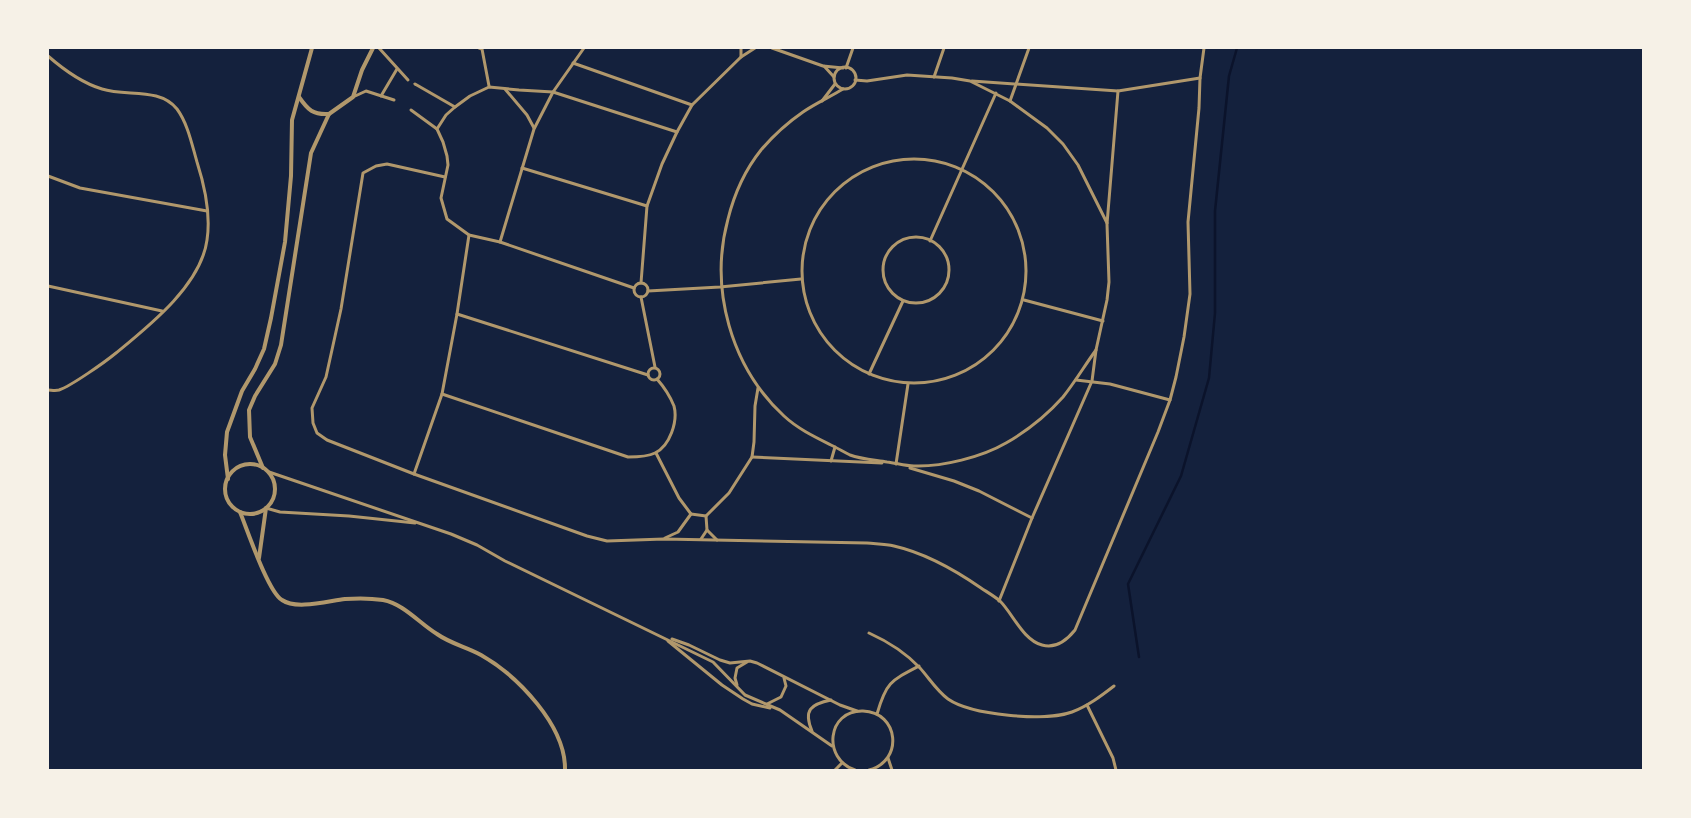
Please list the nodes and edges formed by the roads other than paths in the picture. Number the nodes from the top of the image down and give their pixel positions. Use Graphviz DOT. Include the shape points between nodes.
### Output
graph roads {
  1 [pos="312,48"];
  2 [pos="373,48"];
  3 [pos="379,48"];
  4 [pos="481,48"];
  5 [pos="584,48"];
  6 [pos="741,48"];
  7 [pos="755,48"];
  8 [pos="772,48"];
  9 [pos="853,48"];
  10 [pos="944,48"];
  11 [pos="1029,48"];
  12 [pos="1204,48"];
  13 [pos="48,56"];
  14 [pos="741,57"];
  15 [pos="573,63"];
  16 [pos="823,66"];
  17 [pos="397,68"];
  18 [pos="845,68"];
  19 [pos="834,77"];
  20 [pos="934,77"];
  21 [pos="1200,78"];
  22 [pos="408,80"];
  23 [pos="855,80"];
  24 [pos="867,81"];
  25 [pos="970,81"];
  26 [pos="415,84"];
  27 [pos="835,84"];
  28 [pos="1016,84"];
  29 [pos="853,86"];
  30 [pos="489,87"];
  31 [pos="504,88"];
  32 [pos="843,89"];
  33 [pos="1118,91"];
  34 [pos="553,92"];
  35 [pos="996,94"];
  36 [pos="381,96"];
  37 [pos="300,97"];
  38 [pos="352,97"];
  39 [pos="394,100"];
  40 [pos="822,101"];
  41 [pos="1010,101"];
  42 [pos="692,105"];
  43 [pos="455,107"];
  44 [pos="411,110"];
  45 [pos="329,114"];
  46 [pos="534,129"];
  47 [pos="437,131"];
  48 [pos="677,132"];
  49 [pos="963,167"];
  50 [pos="522,168"];
  51 [pos="48,176"];
  52 [pos="445,178"];
  53 [pos="647,206"];
  54 [pos="207,211"];
  55 [pos="1107,224"];
  56 [pos="469,235"];
  57 [pos="930,241"];
  58 [pos="500,242"];
  59 [pos="801,279"];
  60 [pos="641,283"];
  61 [pos="48,286"];
  62 [pos="720,287"];
  63 [pos="634,288"];
  64 [pos="648,291"];
  65 [pos="641,297"];
  66 [pos="1024,300"];
  67 [pos="903,301"];
  68 [pos="162,312"];
  69 [pos="457,314"];
  70 [pos="1103,321"];
  71 [pos="1096,350"];
  72 [pos="655,367"];
  73 [pos="648,374"];
  74 [pos="869,374"];
  75 [pos="658,379"];
  76 [pos="1076,380"];
  77 [pos="1092,381"];
  78 [pos="908,384"];
  79 [pos="759,387"];
  80 [pos="48,390"];
  81 [pos="442,394"];
  82 [pos="1170,400"];
  83 [pos="835,447"];
  84 [pos="656,453"];
  85 [pos="752,457"];
  86 [pos="831,461"];
  87 [pos="896,464"];
  88 [pos="263,468"];
  89 [pos="269,472"];
  90 [pos="414,474"];
  91 [pos="228,479"];
  92 [pos="266,508"];
  93 [pos="240,512"];
  94 [pos="691,514"];
  95 [pos="706,516"];
  96 [pos="1032,518"];
  97 [pos="420,524"];
  98 [pos="707,530"];
  99 [pos="678,532"];
  100 [pos="664,539"];
  101 [pos="678,539"];
  102 [pos="700,540"];
  103 [pos="716,540"];
  104 [pos="258,560"];
  105 [pos="999,600"];
  106 [pos="869,634"];
  107 [pos="661,636"];
  108 [pos="750,661"];
  109 [pos="918,666"];
  110 [pos="782,676"];
  111 [pos="1114,686"];
  112 [pos="737,687"];
  113 [pos="831,700"];
  114 [pos="766,704"];
  115 [pos="1087,705"];
  116 [pos="780,710"];
  117 [pos="857,711"];
  118 [pos="877,714"];
  119 [pos="812,732"];
  120 [pos="832,746"];
  121 [pos="888,758"];
  122 [pos="842,763"];
  123 [pos="848,769"];
  124 [pos="565,770"];
  125 [pos="835,770"];
  126 [pos="855,770"];
  127 [pos="871,770"];
  128 [pos="892,770"];
  129 [pos="1116,770"];
  1 -- 37 [label="street"];
  2 -- 38 [label="street"];
  3 -- 17 [label="street"];
  4 -- 30 [label="street"];
  5 -- 15 [label="street"];
  6 -- 14 [label="street"];
  7 -- 14 [label="street"];
  8 -- 16 [label="street"];
  9 -- 18 [label="street"];
  10 -- 20 [label="street"];
  11 -- 28 [label="street"];
  12 -- 21 [label="street"];
  13 -- 54 [label="street" via="62,69 102,89 159,96 176,108 183,119 200,170"];
  14 -- 42 [label="street"];
  15 -- 34 [label="street"];
  15 -- 42 [label="street"];
  16 -- 18 [label="street"];
  16 -- 19 [label="street"];
  17 -- 22 [label="street"];
  17 -- 36 [label="street"];
  18 -- 19 [label="street" via="837,71"];
  18 -- 23 [label="street" via="854,73"];
  19 -- 27 [label="street"];
  20 -- 24 [label="street" via="907,75"];
  20 -- 25 [label="street"];
  21 -- 33 [label="street"];
  21 -- 82 [label="street" via="1188,222 1190,294"];
  23 -- 24 [label="street"];
  23 -- 29 [label="street"];
  24 -- 29 [label="street"];
  25 -- 28 [label="street"];
  25 -- 35 [label="street"];
  26 -- 43 [label="street"];
  27 -- 32 [label="street"];
  27 -- 40 [label="street"];
  28 -- 33 [label="street"];
  28 -- 41 [label="street"];
  29 -- 32 [label="street"];
  30 -- 31 [label="street"];
  30 -- 43 [label="street"];
  31 -- 34 [label="street"];
  31 -- 46 [label="street" via="527,115"];
  32 -- 40 [label="street"];
  33 -- 55 [label="street"];
  34 -- 46 [label="street"];
  34 -- 48 [label="street"];
  35 -- 41 [label="street"];
  35 -- 49 [label="street"];
  36 -- 38 [label="street" via="366,91"];
  36 -- 39 [label="street"];
  37 -- 45 [label="street" via="307,109"];
  37 -- 91 [label="street" via="292,120 285,242 271,318 264,349 242,391 227,432 225,456"];
  38 -- 45 [label="street"];
  40 -- 62 [label="street" via="776,133 746,173 732,202 725,230"];
  41 -- 55 [label="street" via="1047,128 1062,144 1078,165"];
  42 -- 48 [label="street"];
  43 -- 47 [label="street"];
  44 -- 47 [label="street"];
  45 -- 88 [label="street" via="311,153 281,345 275,364 250,410 250,437"];
  46 -- 50 [label="street"];
  47 -- 52 [label="street" via="447,156"];
  48 -- 53 [label="street"];
  49 -- 57 [label="street"];
  49 -- 59 [label="street" via="934,159 908,159 882,163 845,182 824,205 809,231 800,262"];
  49 -- 66 [label="street" via="999,198 1020,234 1026,258"];
  50 -- 53 [label="street"];
  50 -- 58 [label="street"];
  51 -- 54 [label="street" via="80,188"];
  52 -- 56 [label="street" via="441,198 447,219"];
  52 -- 90 [label="street" via="387,164 363,173 341,309 326,377 312,408 317,433 327,440"];
  53 -- 60 [label="street"];
  54 -- 68 [label="street" via="207,242 200,264 186,287"];
  55 -- 70 [label="street" via="1108,282"];
  56 -- 58 [label="street"];
  56 -- 69 [label="street"];
  57 -- 67 [label="street" via="945,255 949,270 946,285 932,299 922,303"];
  57 -- 67 [label="street" via="922,238 903,240 895,245 885,260 884,279"];
  58 -- 63 [label="street"];
  59 -- 62 [label="street"];
  59 -- 74 [label="street" via="810,314 827,343 850,364"];
  60 -- 63 [label="street"];
  60 -- 64 [label="street"];
  61 -- 68 [label="street"];
  62 -- 64 [label="street"];
  62 -- 79 [label="street" via="742,361"];
  63 -- 65 [label="street" via="636,295"];
  64 -- 65 [label="street"];
  65 -- 72 [label="street"];
  66 -- 70 [label="street"];
  66 -- 78 [label="street" via="1005,338 974,368 932,383"];
  67 -- 74 [label="street"];
  68 -- 80 [label="street" via="109,359 58,390"];
  69 -- 73 [label="street"];
  69 -- 81 [label="street"];
  70 -- 71 [label="street"];
  71 -- 76 [label="street"];
  71 -- 77 [label="street"];
  72 -- 73 [label="street"];
  72 -- 75 [label="street" via="660,371"];
  73 -- 75 [label="street" via="651,379"];
  74 -- 78 [label="street"];
  75 -- 84 [label="street" via="674,406 675,426"];
  76 -- 77 [label="street"];
  76 -- 87 [label="street" via="1045,414 1005,444 948,463"];
  77 -- 82 [label="street"];
  77 -- 96 [label="street"];
  78 -- 87 [label="street"];
  79 -- 83 [label="street" via="784,417 807,434"];
  79 -- 85 [label="street"];
  81 -- 84 [label="street" via="628,457"];
  81 -- 90 [label="street"];
  82 -- 105 [label="street" via="1074,630 1065,641 1051,646 1036,643"];
  83 -- 86 [label="street"];
  83 -- 87 [label="street" via="850,455"];
  84 -- 94 [label="street"];
  85 -- 86 [label="street"];
  85 -- 95 [label="street" via="729,493"];
  86 -- 87 [label="street"];
  87 -- 96 [label="street" via="954,481"];
  88 -- 89 [label="street"];
  88 -- 91 [label="street" via="248,464 240,466"];
  89 -- 92 [label="street" via="275,494"];
  89 -- 97 [label="street"];
  90 -- 100 [label="street" via="607,542"];
  91 -- 93 [label="street" via="226,494 229,502"];
  92 -- 93 [label="street" via="259,513"];
  92 -- 97 [label="street" via="280,512"];
  92 -- 104 [label="street"];
  93 -- 104 [label="street"];
  94 -- 95 [label="street"];
  94 -- 99 [label="street"];
  95 -- 98 [label="street"];
  96 -- 105 [label="street"];
  97 -- 107 [label="street" via="477,545"];
  98 -- 102 [label="street"];
  98 -- 103 [label="street"];
  99 -- 100 [label="street"];
  99 -- 101 [label="street"];
  100 -- 101 [label="street"];
  101 -- 102 [label="street"];
  102 -- 103 [label="street"];
  103 -- 105 [label="street" via="894,546 944,566"];
  104 -- 124 [label="street" via="277,597 288,604 362,598 390,602 445,640 489,660 534,700 550,722 562,747"];
  106 -- 109 [label="street" via="891,643"];
  107 -- 108 [label="street" via="730,663"];
  107 -- 112 [label="street" via="713,662"];
  107 -- 116 [label="street" via="743,699"];
  108 -- 110 [label="street"];
  108 -- 112 [label="street" via="737,668"];
  109 -- 115 [label="street" via="946,697 962,706 988,712 1036,718 1070,713"];
  109 -- 118 [label="street" via="892,681 882,696"];
  110 -- 113 [label="street"];
  110 -- 114 [label="street" via="786,686 781,697"];
  111 -- 115 [label="street"];
  112 -- 114 [label="street"];
  113 -- 117 [label="street"];
  113 -- 119 [label="street" via="810,708 807,716"];
  114 -- 116 [label="street"];
  115 -- 129 [label="street"];
  116 -- 119 [label="street"];
  117 -- 118 [label="street"];
  117 -- 120 [label="street" via="848,714 835,728"];
  118 -- 121 [label="street" via="892,734"];
  119 -- 120 [label="street"];
  120 -- 122 [label="street"];
  121 -- 127 [label="street"];
  121 -- 128 [label="street"];
  122 -- 123 [label="street"];
  122 -- 125 [label="street"];
  123 -- 126 [label="street"];
}
